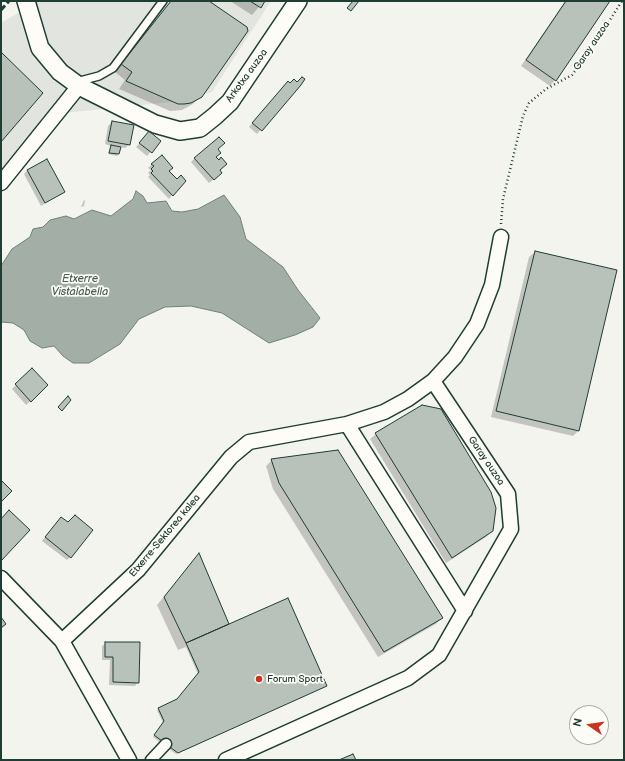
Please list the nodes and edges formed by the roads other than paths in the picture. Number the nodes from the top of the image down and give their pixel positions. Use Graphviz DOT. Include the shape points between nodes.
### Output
graph roads {
  1 [pos="26,1"];
  2 [pos="163,1"];
  3 [pos="298,1"];
  4 [pos="76,84"];
  5 [pos="1,183"];
  6 [pos="501,237"];
  7 [pos="433,381"];
  8 [pos="348,424"];
  9 [pos="1,578"];
  10 [pos="465,611"];
  11 [pos="62,641"];
  12 [pos="166,744"];
  13 [pos="127,760"];
  14 [pos="151,760"];
  15 [pos="226,760"];
  1 -- 4 [label="street" via="40,48 60,72"];
  2 -- 4 [label="lane" via="113,68"];
  3 -- 4 [label="street, Arkotxa auzoa" via="230,102 200,128 180,131 155,124"];
  4 -- 5 [label="street"];
  6 -- 7 [label="street" via="492,284 477,324 455,357"];
  7 -- 8 [label="street" via="384,412"];
  7 -- 10 [label="street, Garay auzoa" via="508,494 511,529"];
  8 -- 10 [label="street"];
  8 -- 11 [label="street, Etxerre-Sektorea kalea" via="250,442 231,457 138,570"];
  9 -- 11 [label="street"];
  10 -- 15 [label="street, Garay auzoa" via="439,655 408,678"];
  11 -- 13 [label="street"];
  12 -- 14 [label="street"];
}
